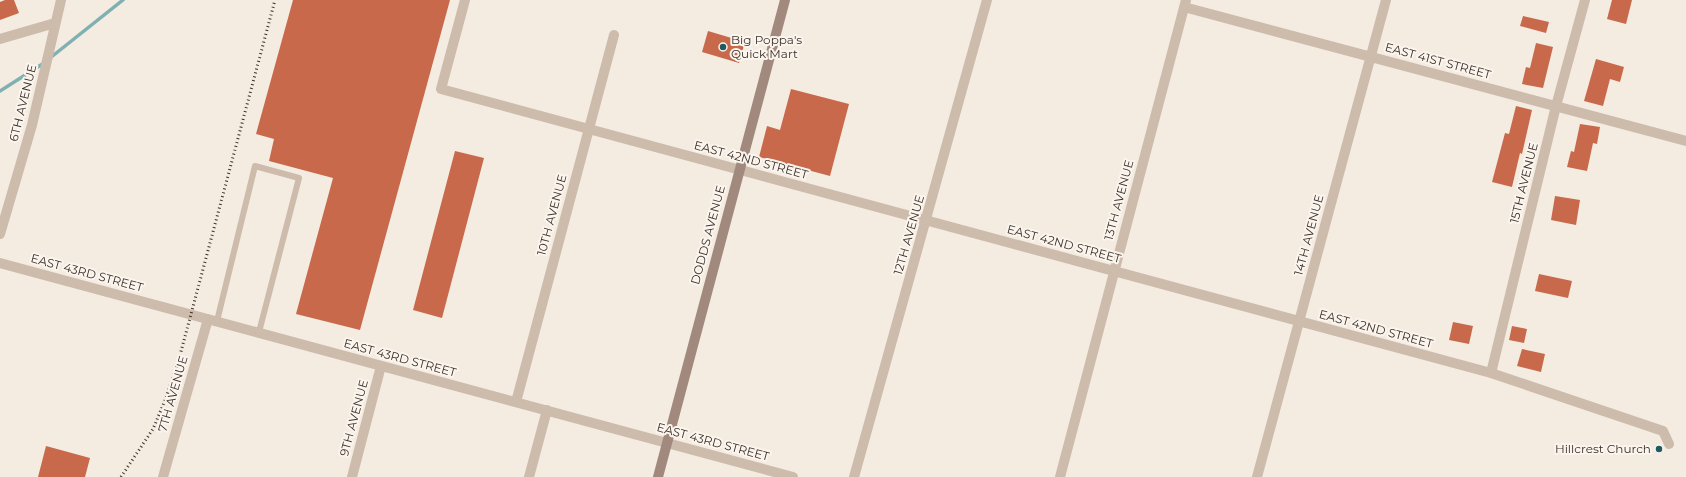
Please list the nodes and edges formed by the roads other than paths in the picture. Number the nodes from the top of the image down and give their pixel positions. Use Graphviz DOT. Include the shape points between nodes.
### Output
graph roads {
  1 [pos="61,0"];
  2 [pos="465,0"];
  3 [pos="785,0"];
  4 [pos="987,0"];
  5 [pos="1386,0"];
  6 [pos="1585,0"];
  7 [pos="1185,3"];
  8 [pos="55,24"];
  9 [pos="614,36"];
  10 [pos="0,39"];
  11 [pos="1371,57"];
  12 [pos="1556,106"];
  13 [pos="589,129"];
  14 [pos="1686,141"];
  15 [pos="739,170"];
  16 [pos="927,220"];
  17 [pos="0,234"];
  18 [pos="0,263"];
  19 [pos="1114,271"];
  20 [pos="213,320"];
  21 [pos="1299,322"];
  22 [pos="259,332"];
  23 [pos="381,366"];
  24 [pos="1491,373"];
  25 [pos="516,402"];
  26 [pos="547,410"];
  27 [pos="667,443"];
  28 [pos="1669,444"];
  29 [pos="163,477"];
  30 [pos="352,477"];
  31 [pos="529,477"];
  32 [pos="658,477"];
  33 [pos="793,477"];
  34 [pos="854,477"];
  35 [pos="1060,477"];
  36 [pos="1257,477"];
  1 -- 8 [label="street, 6TH AVENUE"];
  2 -- 13 [label="street, EAST 42ND STREET" via="441,89"];
  3 -- 15 [label="street, DODDS AVENUE"];
  4 -- 16 [label="street, 12TH AVENUE"];
  5 -- 11 [label="street, 14TH AVENUE"];
  6 -- 12 [label="street, 15TH AVENUE"];
  7 -- 11 [label="street, EAST 41ST STREET"];
  7 -- 19 [label="street, 13TH AVENUE"];
  8 -- 10 [label="street"];
  8 -- 17 [label="street, 6TH AVENUE" via="32,125"];
  9 -- 13 [label="street, 10TH AVENUE"];
  11 -- 12 [label="street, EAST 41ST STREET"];
  11 -- 21 [label="street, 14TH AVENUE"];
  12 -- 14 [label="street, EAST 41ST STREET"];
  12 -- 24 [label="street, 15TH AVENUE"];
  13 -- 15 [label="street, EAST 42ND STREET"];
  13 -- 25 [label="street, 10TH AVENUE"];
  15 -- 16 [label="street, EAST 42ND STREET"];
  15 -- 27 [label="street, DODDS AVENUE"];
  16 -- 19 [label="street, EAST 42ND STREET"];
  16 -- 34 [label="street, 12TH AVENUE"];
  18 -- 20 [label="street, EAST 43RD STREET"];
  19 -- 21 [label="street, EAST 42ND STREET"];
  19 -- 35 [label="street, 13TH AVENUE"];
  20 -- 22 [label="street, EAST 43RD STREET"];
  20 -- 22 [label="lane" via="255,166 299,178"];
  20 -- 29 [label="street, 7TH AVENUE"];
  21 -- 24 [label="street, EAST 42ND STREET"];
  21 -- 36 [label="street, 14TH AVENUE"];
  22 -- 23 [label="street, EAST 43RD STREET"];
  23 -- 25 [label="street, EAST 43RD STREET"];
  23 -- 30 [label="street, 9TH AVENUE"];
  24 -- 28 [label="street, EAST 42ND STREET" via="1663,431"];
  25 -- 26 [label="street, EAST 43RD STREET"];
  26 -- 27 [label="street, EAST 43RD STREET"];
  26 -- 31 [label="street"];
  27 -- 32 [label="street, DODDS AVENUE"];
  27 -- 33 [label="street, EAST 43RD STREET"];
}
